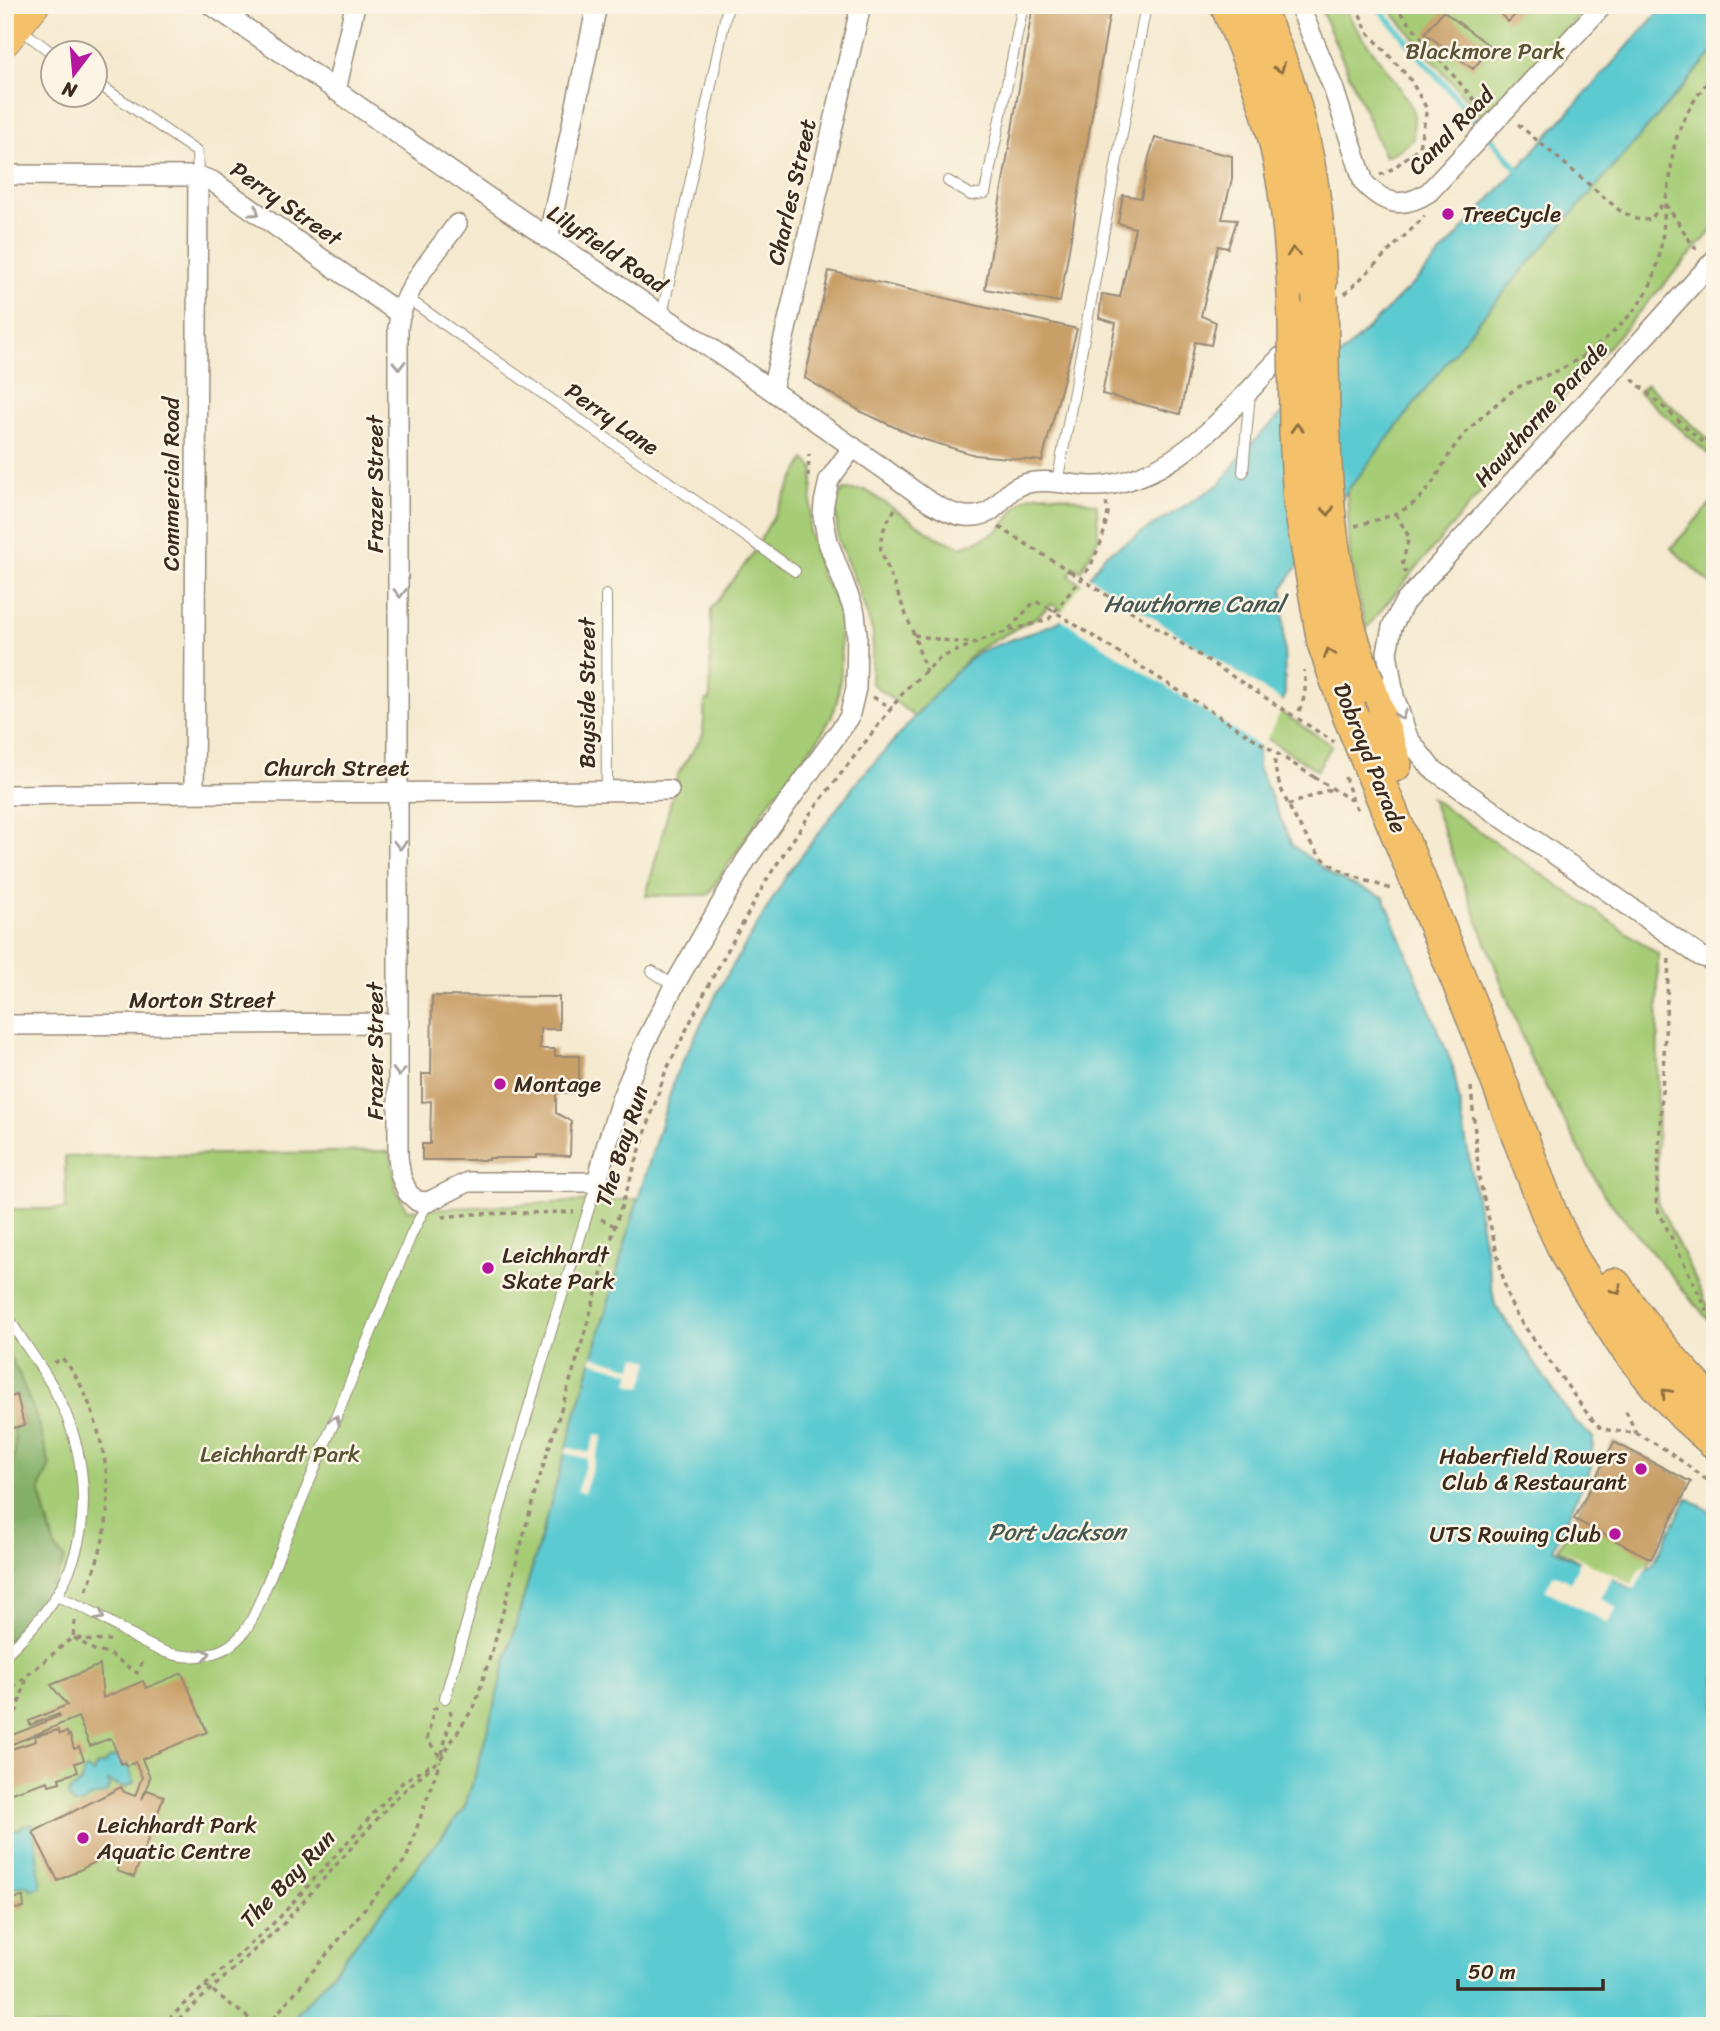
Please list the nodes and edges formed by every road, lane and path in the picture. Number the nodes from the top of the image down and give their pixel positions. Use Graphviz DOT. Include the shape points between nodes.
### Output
graph roads {
  1 [pos="355,5"];
  2 [pos="597,5"];
  3 [pos="728,5"];
  4 [pos="861,5"];
  5 [pos="1023,5"];
  6 [pos="1146,5"];
  7 [pos="1228,5"];
  8 [pos="1255,5"];
  9 [pos="1298,5"];
  10 [pos="1356,5"];
  11 [pos="1394,5"];
  12 [pos="1603,5"];
  13 [pos="220,8"];
  14 [pos="15,23"];
  15 [pos="38,41"];
  16 [pos="1715,74"];
  17 [pos="108,91"];
  18 [pos="336,91"];
  19 [pos="1504,112"];
  20 [pos="1534,138"];
  21 [pos="5,175"];
  22 [pos="198,176"];
  23 [pos="1379,176"];
  24 [pos="948,181"];
  25 [pos="1665,202"];
  26 [pos="1429,212"];
  27 [pos="457,224"];
  28 [pos="548,239"];
  29 [pos="1714,260"];
  30 [pos="1319,305"];
  31 [pos="403,306"];
  32 [pos="662,315"];
  33 [pos="1281,357"];
  34 [pos="1617,366"];
  35 [pos="772,390"];
  36 [pos="1250,392"];
  37 [pos="853,447"];
  38 [pos="1715,453"];
  39 [pos="1243,472"];
  40 [pos="1056,483"];
  41 [pos="1103,486"];
  42 [pos="895,509"];
  43 [pos="983,516"];
  44 [pos="795,571"];
  45 [pos="1420,586"];
  46 [pos="606,595"];
  47 [pos="1404,603"];
  48 [pos="1008,631"];
  49 [pos="914,635"];
  50 [pos="977,642"];
  51 [pos="926,672"];
  52 [pos="1343,729"];
  53 [pos="1275,760"];
  54 [pos="1331,789"];
  55 [pos="669,790"];
  56 [pos="607,791"];
  57 [pos="194,792"];
  58 [pos="400,793"];
  59 [pos="5,795"];
  60 [pos="1353,801"];
  61 [pos="1288,805"];
  62 [pos="1394,890"];
  63 [pos="1671,936"];
  64 [pos="1715,961"];
  65 [pos="652,971"];
  66 [pos="674,986"];
  67 [pos="400,1023"];
  68 [pos="5,1025"];
  69 [pos="1468,1078"];
  70 [pos="597,1182"];
  71 [pos="428,1202"];
  72 [pos="5,1311"];
  73 [pos="1715,1327"];
  74 [pos="1715,1407"];
  75 [pos="1626,1412"];
  76 [pos="1636,1433"];
  77 [pos="1715,1441"];
  78 [pos="1715,1486"];
  79 [pos="56,1596"];
  80 [pos="75,1620"];
  81 [pos="73,1637"];
  82 [pos="5,1654"];
  83 [pos="147,1654"];
  84 [pos="26,1678"];
  85 [pos="5,1694"];
  86 [pos="445,1698"];
  87 [pos="5,1730"];
  88 [pos="441,1758"];
  89 [pos="205,1985"];
  90 [pos="211,1990"];
  91 [pos="161,2026"];
  92 [pos="172,2026"];
  93 [pos="259,2026"];
  94 [pos="267,2026"];
  1 -- 18 [label="street"];
  2 -- 28 [label="street"];
  3 -- 32 [label="lane"];
  4 -- 35 [label="street, Charles Street"];
  5 -- 24 [label="lane" via="985,193 971,195"];
  6 -- 40 [label="lane"];
  30 -- 7 [label="highway, Dobroyd Parade, one-way" via="1294,260 1270,118"];
  8 -- 30 [label="highway, Dobroyd Parade, one-way" via="1304,148 1315,217"];
  9 -- 19 [label="street, Canal Road" via="1333,87 1364,183 1384,200 1407,203 1429,192"];
  10 -- 23 [label="path" via="1367,31 1410,79 1427,109 1419,147"];
  11 -- 19 [label="path" via="1483,110"];
  12 -- 19 [label="street, Canal Road"];
  13 -- 18 [label="street, Lilyfield Road"];
  14 -- 15 [label="lane"];
  16 -- 25 [label="path" via="1693,103 1673,150"];
  17 -- 22 [label="lane" via="197,152"];
  18 -- 28 [label="street, Lilyfield Road"];
  20 -- 25 [label="path" via="1619,210 1636,219 1650,220"];
  21 -- 22 [label="street, Perry Street"];
  22 -- 31 [label="street, Perry Street, one-way"];
  22 -- 57 [label="street, Commercial Road"];
  25 -- 29 [label="path" via="1694,247"];
  25 -- 45 [label="path" via="1663,245 1652,280 1622,323 1573,363 1511,392 1455,446 1426,493 1396,514 1409,537 1402,565"];
  26 -- 30 [label="path"];
  27 -- 31 [label="street, Frazer Street"];
  28 -- 32 [label="street, Lilyfield Road"];
  29 -- 34 [label="street, Hawthorne Parade"];
  52 -- 30 [label="highway, Dobroyd Parade, one-way, bridge" via="1301,502 1297,432"];
  30 -- 74 [label="highway, Dobroyd Parade, one-way, bridge" via="1326,500 1344,616 1358,663 1403,788 1585,1235 1629,1308 1678,1371"];
  31 -- 44 [label="lane, Perry Lane"];
  31 -- 58 [label="street, Frazer Street, one-way" via="398,342"];
  32 -- 35 [label="street, Lilyfield Road"];
  33 -- 36 [label="street"];
  34 -- 38 [label="path"];
  34 -- 45 [label="street, Hawthorne Parade"];
  35 -- 37 [label="street, Lilyfield Road"];
  36 -- 39 [label="lane"];
  36 -- 41 [label="street" via="1167,464 1133,480"];
  37 -- 43 [label="street, Lilyfield Road" via="945,510 962,517"];
  37 -- 66 [label="street" via="829,480 824,503 828,542 858,633 856,688 849,718 746,860"];
  40 -- 41 [label="street"];
  40 -- 43 [label="street" via="1023,484"];
  41 -- 48 [label="path, The Bay Run" via="1108,513 1090,567 1049,619"];
  42 -- 49 [label="path" via="880,541 881,551"];
  43 -- 52 [label="path, bridge"];
  45 -- 47 [label="street, Hawthorne Parade"];
  46 -- 56 [label="lane, Bayside Street"];
  47 -- 63 [label="street, Dobroyd Parade, one-way" via="1387,652 1394,696 1408,738 1431,768"];
  48 -- 50 [label="path, The Bay Run"];
  48 -- 54 [label="path, bridge" via="1035,601"];
  49 -- 50 [label="path"];
  49 -- 51 [label="path"];
  50 -- 51 [label="path, The Bay Run" via="940,658"];
  51 -- 88 [label="path, The Bay Run" via="906,689 810,814 769,876 665,1073 615,1226 475,1705"];
  77 -- 52 [label="highway, Dobroyd Parade, one-way" via="1632,1353 1570,1258 1479,1028"];
  53 -- 61 [label="path" via="1273,769"];
  54 -- 60 [label="path"];
  54 -- 61 [label="path"];
  55 -- 56 [label="street, Church Street"];
  56 -- 58 [label="street, Church Street"];
  57 -- 58 [label="street, Church Street"];
  57 -- 59 [label="street, Church Street"];
  58 -- 67 [label="street, Frazer Street, one-way"];
  61 -- 62 [label="path" via="1325,861"];
  63 -- 64 [label="street, Dobroyd Parade"];
  63 -- 73 [label="path" via="1656,1206"];
  65 -- 66 [label="lane"];
  66 -- 70 [label="street" via="622,1097"];
  67 -- 68 [label="street, Morton Street"];
  67 -- 71 [label="street, Frazer Street, one-way" via="401,1177 408,1193 417,1201"];
  69 -- 76 [label="path" via="1479,1178 1505,1286 1517,1316 1594,1422 1608,1430"];
  70 -- 71 [label="street" via="468,1182"];
  70 -- 86 [label="lane"];
  79 -- 71 [label="lane, one-way" via="171,1654 211,1655 243,1634"];
  72 -- 79 [label="lane" via="53,1387 80,1458 82,1518 72,1562"];
  75 -- 76 [label="path"];
  76 -- 78 [label="path"];
  79 -- 82 [label="lane"];
  80 -- 81 [label="path"];
  81 -- 83 [label="path" via="137,1673"];
  81 -- 84 [label="path"];
  84 -- 85 [label="path"];
  84 -- 87 [label="path" via="17,1710"];
  86 -- 88 [label="path" via="451,1715"];
  86 -- 88 [label="path" via="434,1709 427,1739"];
  88 -- 89 [label="path, The Bay Run" via="390,1795 279,1918"];
  88 -- 90 [label="path, The Bay Run" via="395,1799 284,1923"];
  88 -- 94 [label="path" via="406,1859"];
  89 -- 90 [label="path"];
  89 -- 91 [label="path, The Bay Run"];
  90 -- 92 [label="path, The Bay Run"];
  90 -- 93 [label="path"];
}
